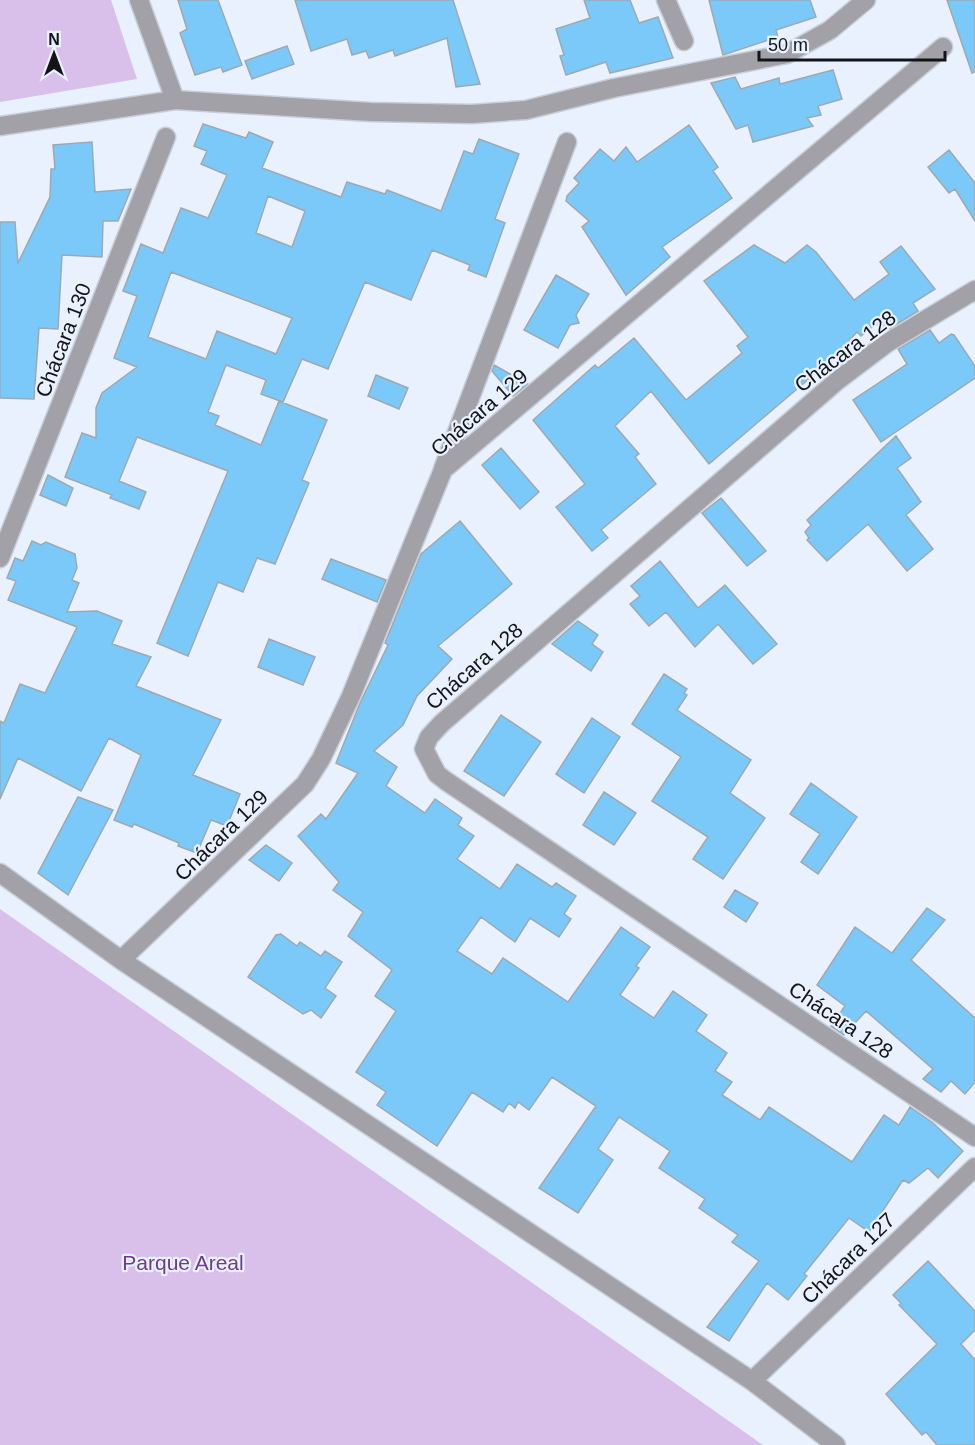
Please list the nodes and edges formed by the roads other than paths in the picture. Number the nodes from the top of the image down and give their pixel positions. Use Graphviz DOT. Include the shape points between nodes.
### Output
graph roads {
  1 [pos="138,0"];
  2 [pos="666,0"];
  3 [pos="866,0"];
  4 [pos="684,41"];
  5 [pos="943,47"];
  6 [pos="175,100"];
  7 [pos="0,126"];
  8 [pos="166,137"];
  9 [pos="567,142"];
  10 [pos="975,290"];
  11 [pos="442,470"];
  12 [pos="0,558"];
  13 [pos="0,873"];
  14 [pos="121,960"];
  15 [pos="975,1137"];
  16 [pos="975,1167"];
  17 [pos="752,1381"];
  18 [pos="836,1445"];
  1 -- 6 [label="street"];
  2 -- 4 [label="street"];
  3 -- 6 [label="street" via="830,30 788,54 614,88 526,110 472,114 370,112"];
  5 -- 11 [label="street, Chácara 129"];
  6 -- 7 [label="street"];
  8 -- 12 [label="street, Chácara 130"];
  9 -- 11 [label="street"];
  10 -- 15 [label="street, Chácara 128" via="887,343 838,380 442,723 429,736 424,749 437,774 446,781"];
  11 -- 14 [label="street, Chácara 129" via="351,696 305,784"];
  13 -- 14 [label="street"];
  14 -- 17 [label="street"];
  16 -- 17 [label="street, Chácara 127"];
  17 -- 18 [label="street"];
}
